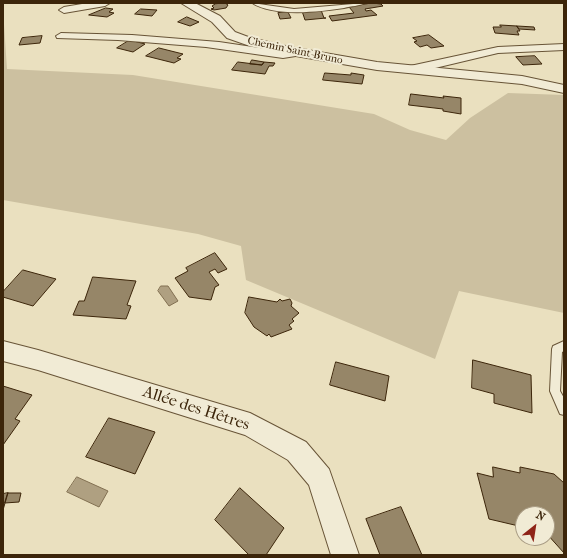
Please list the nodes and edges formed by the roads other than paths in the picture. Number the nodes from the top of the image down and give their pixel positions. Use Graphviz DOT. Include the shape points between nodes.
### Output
graph roads {
  1 [pos="104,3"];
  2 [pos="187,3"];
  3 [pos="254,3"];
  4 [pos="363,3"];
  5 [pos="64,10"];
  6 [pos="61,36"];
  7 [pos="564,47"];
  8 [pos="298,53"];
  9 [pos="414,69"];
  10 [pos="564,89"];
  11 [pos="564,346"];
  12 [pos="3,352"];
  13 [pos="564,410"];
  14 [pos="345,555"];
  1 -- 5 [label="street"];
  2 -- 8 [label="street, Chemin Saint-Bruno" via="216,19 231,35"];
  3 -- 4 [label="lane" via="264,7 290,10"];
  6 -- 8 [label="street" via="142,38 293,55"];
  7 -- 9 [label="street, Chemin Saint-Bruno" via="498,50"];
  8 -- 9 [label="street, Chemin Saint-Bruno" via="377,66"];
  9 -- 10 [label="street, Chemin Saint-Bruno" via="522,80"];
  11 -- 13 [label="lane" via="557,349 555,391"];
  12 -- 14 [label="street, Allée des Hêtres" via="38,360 250,425 297,451 320,478"];
}
